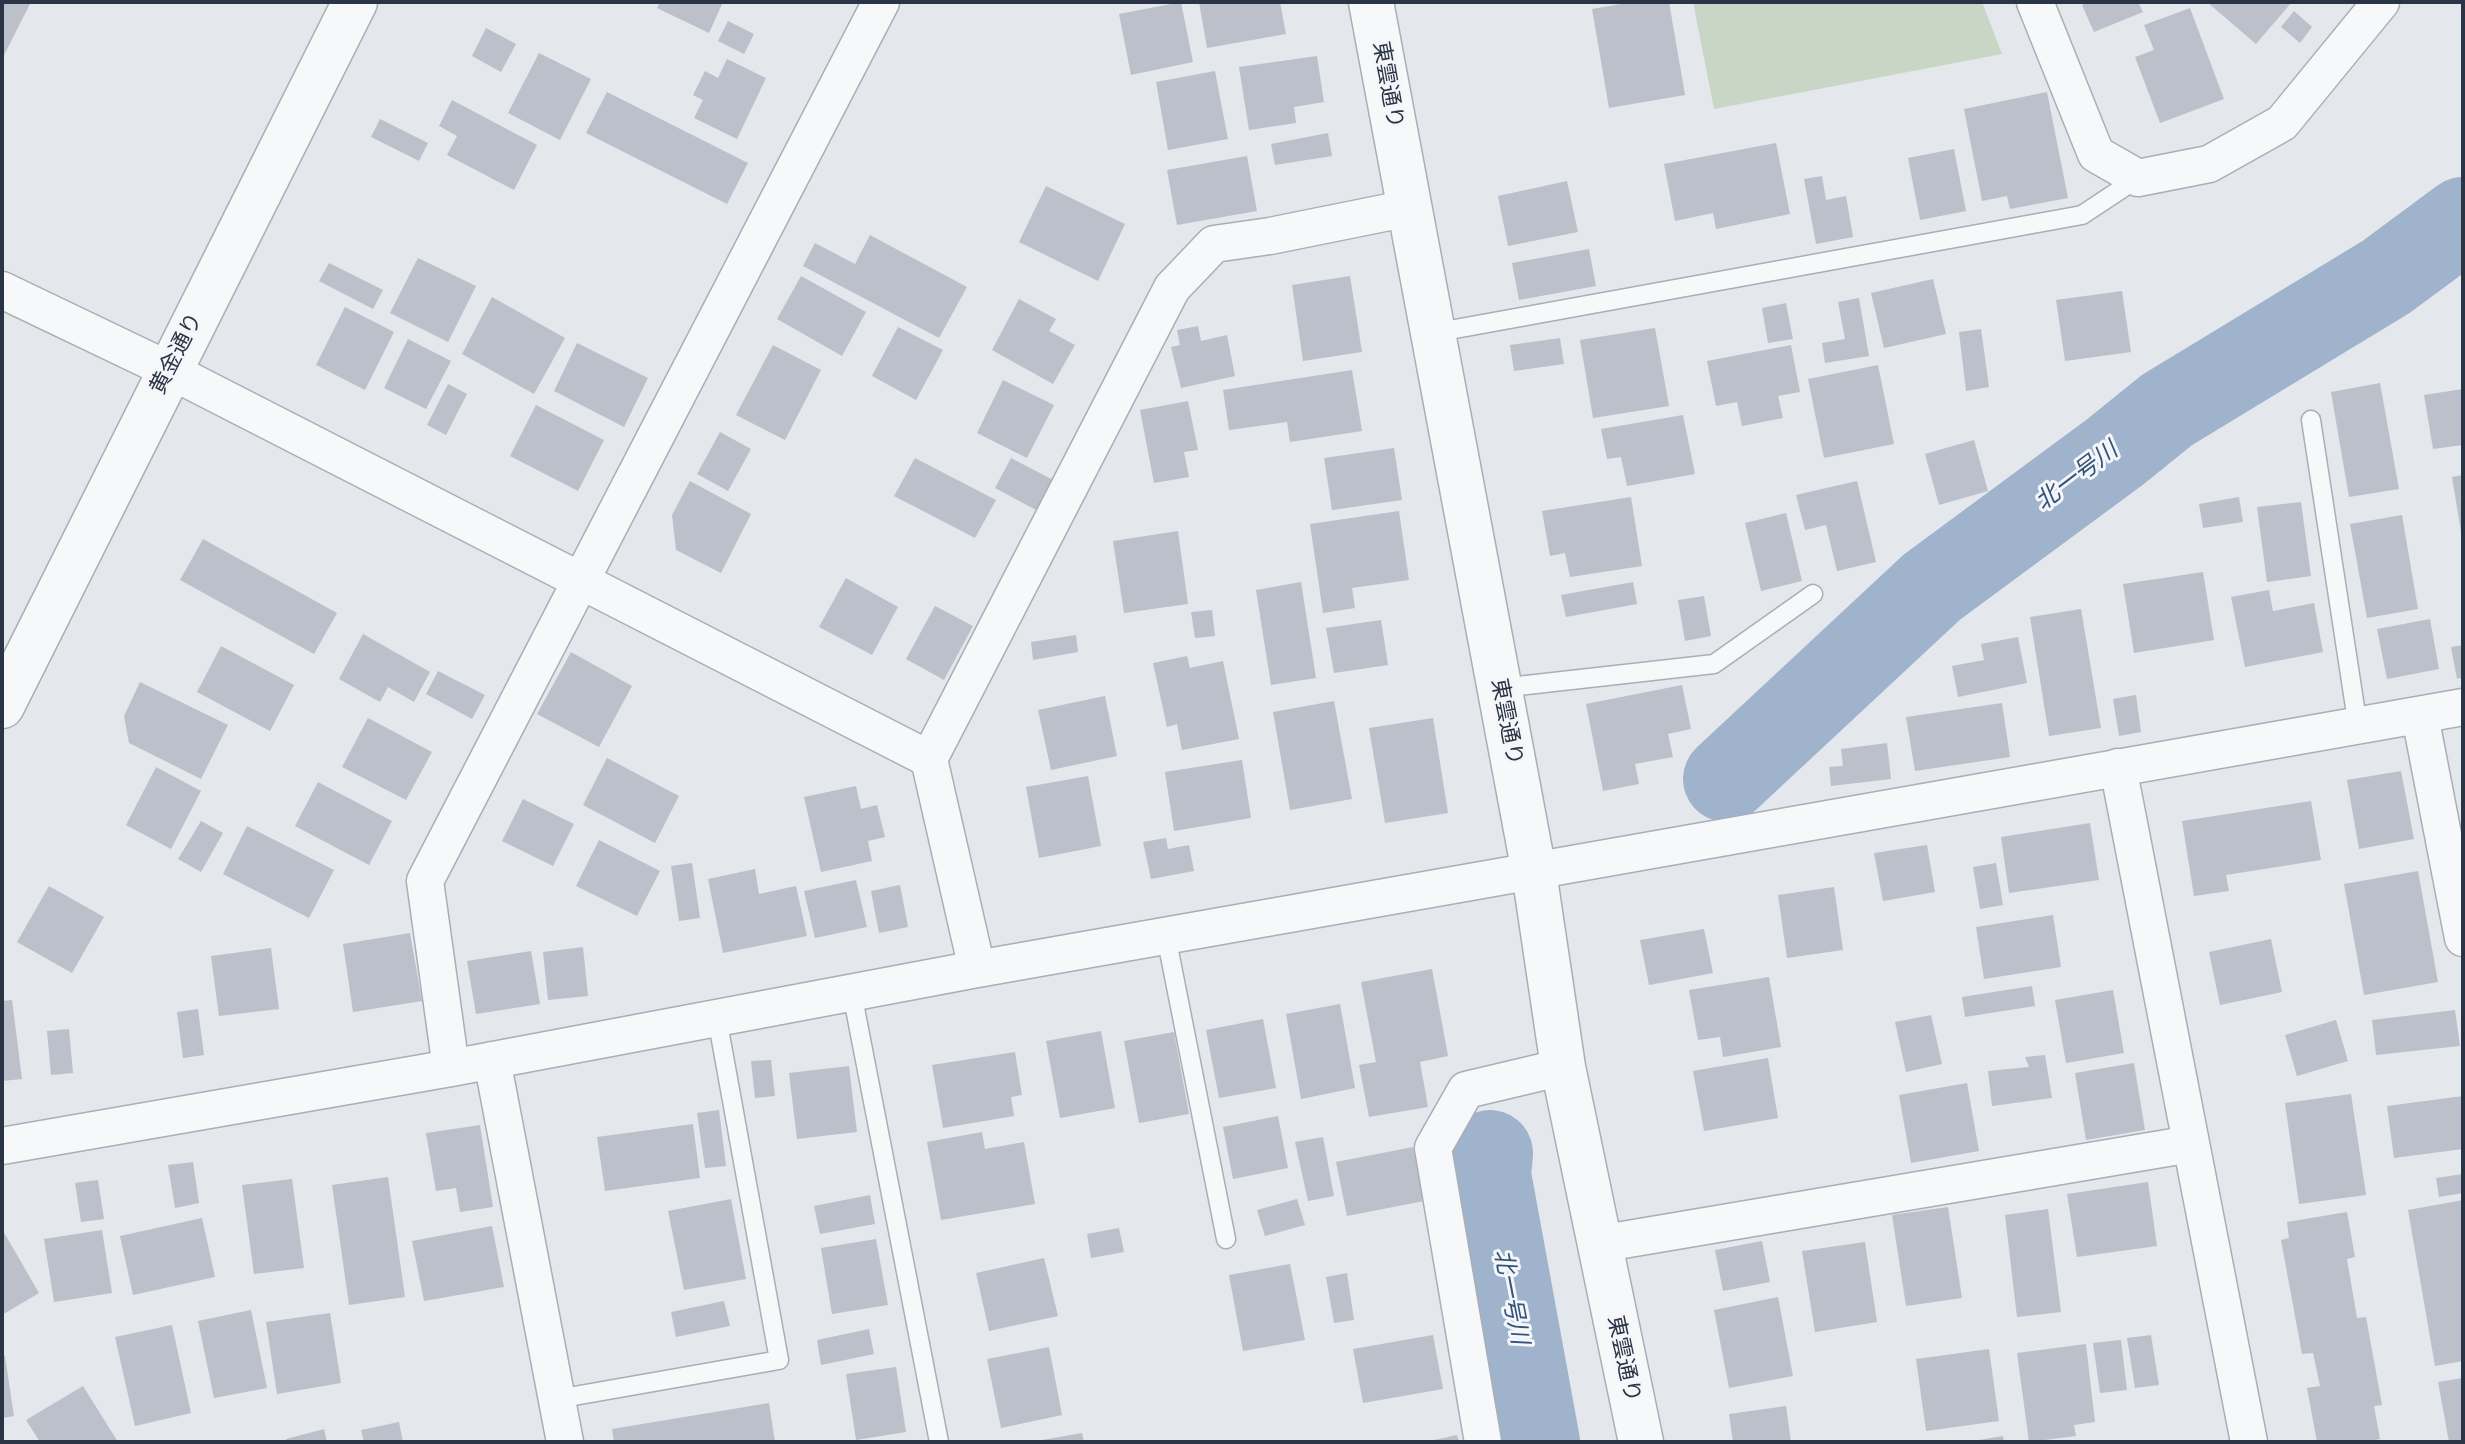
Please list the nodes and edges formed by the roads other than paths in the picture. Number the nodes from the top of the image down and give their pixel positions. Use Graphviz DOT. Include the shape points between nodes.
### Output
graph roads {
  1 [pos="355,2"];
  2 [pos="881,2"];
  3 [pos="1371,2"];
  4 [pos="2035,2"];
  5 [pos="2381,2"];
  6 [pos="2138,178"];
  7 [pos="1409,208"];
  8 [pos="2,290"];
  9 [pos="1433,333"];
  10 [pos="169,370"];
  11 [pos="2311,420"];
  12 [pos="581,582"];
  13 [pos="1813,594"];
  14 [pos="1500,688"];
  15 [pos="2,706"];
  16 [pos="2463,707"];
  17 [pos="2420,716"];
  18 [pos="2358,727"];
  19 [pos="929,759"];
  20 [pos="2118,767"];
  21 [pos="1534,872"];
  22 [pos="1166,936"];
  23 [pos="2463,938"];
  24 [pos="977,969"];
  25 [pos="852,993"];
  26 [pos="717,1018"];
  27 [pos="492,1060"];
  28 [pos="1563,1067"];
  29 [pos="451,1068"];
  30 [pos="2191,1144"];
  31 [pos="2,1146"];
  32 [pos="1226,1239"];
  33 [pos="1599,1244"];
  34 [pos="557,1399"];
  35 [pos="565,1442"];
  36 [pos="939,1442"];
  37 [pos="1483,1442"];
  38 [pos="1641,1442"];
  39 [pos="2249,1442"];
  1 -- 10 [label="street, 黄金通り"];
  2 -- 12 [label="street"];
  3 -- 7 [label="street, 東雲通り"];
  4 -- 6 [label="street" via="2096,154"];
  5 -- 6 [label="street" via="2282,123 2209,164"];
  6 -- 9 [label="lane" via="2082,215"];
  7 -- 9 [label="street, 東雲通り"];
  7 -- 19 [label="street" via="1214,244 1172,288"];
  8 -- 10 [label="street"];
  9 -- 14 [label="street, 東雲通り"];
  10 -- 12 [label="street"];
  10 -- 15 [label="street, 黄金通り"];
  11 -- 18 [label="lane"];
  12 -- 19 [label="street"];
  12 -- 29 [label="street" via="425,881"];
  13 -- 14 [label="lane" via="1714,664"];
  14 -- 21 [label="street, 東雲通り"];
  16 -- 17 [label="street"];
  17 -- 18 [label="street"];
  17 -- 23 [label="street"];
  18 -- 20 [label="street"];
  19 -- 24 [label="street"];
  20 -- 21 [label="street"];
  20 -- 30 [label="street"];
  21 -- 22 [label="street"];
  21 -- 28 [label="street, 東雲通り"];
  22 -- 24 [label="street"];
  22 -- 32 [label="lane"];
  24 -- 25 [label="street"];
  25 -- 26 [label="street"];
  25 -- 36 [label="lane"];
  26 -- 27 [label="street"];
  26 -- 34 [label="lane" via="779,1360"];
  27 -- 29 [label="street"];
  27 -- 34 [label="street"];
  28 -- 33 [label="street, 東雲通り"];
  28 -- 37 [label="street" via="1466,1090 1433,1148"];
  29 -- 31 [label="street"];
  30 -- 33 [label="street"];
  30 -- 39 [label="street"];
  33 -- 38 [label="street, 東雲通り"];
  34 -- 35 [label="street"];
}
